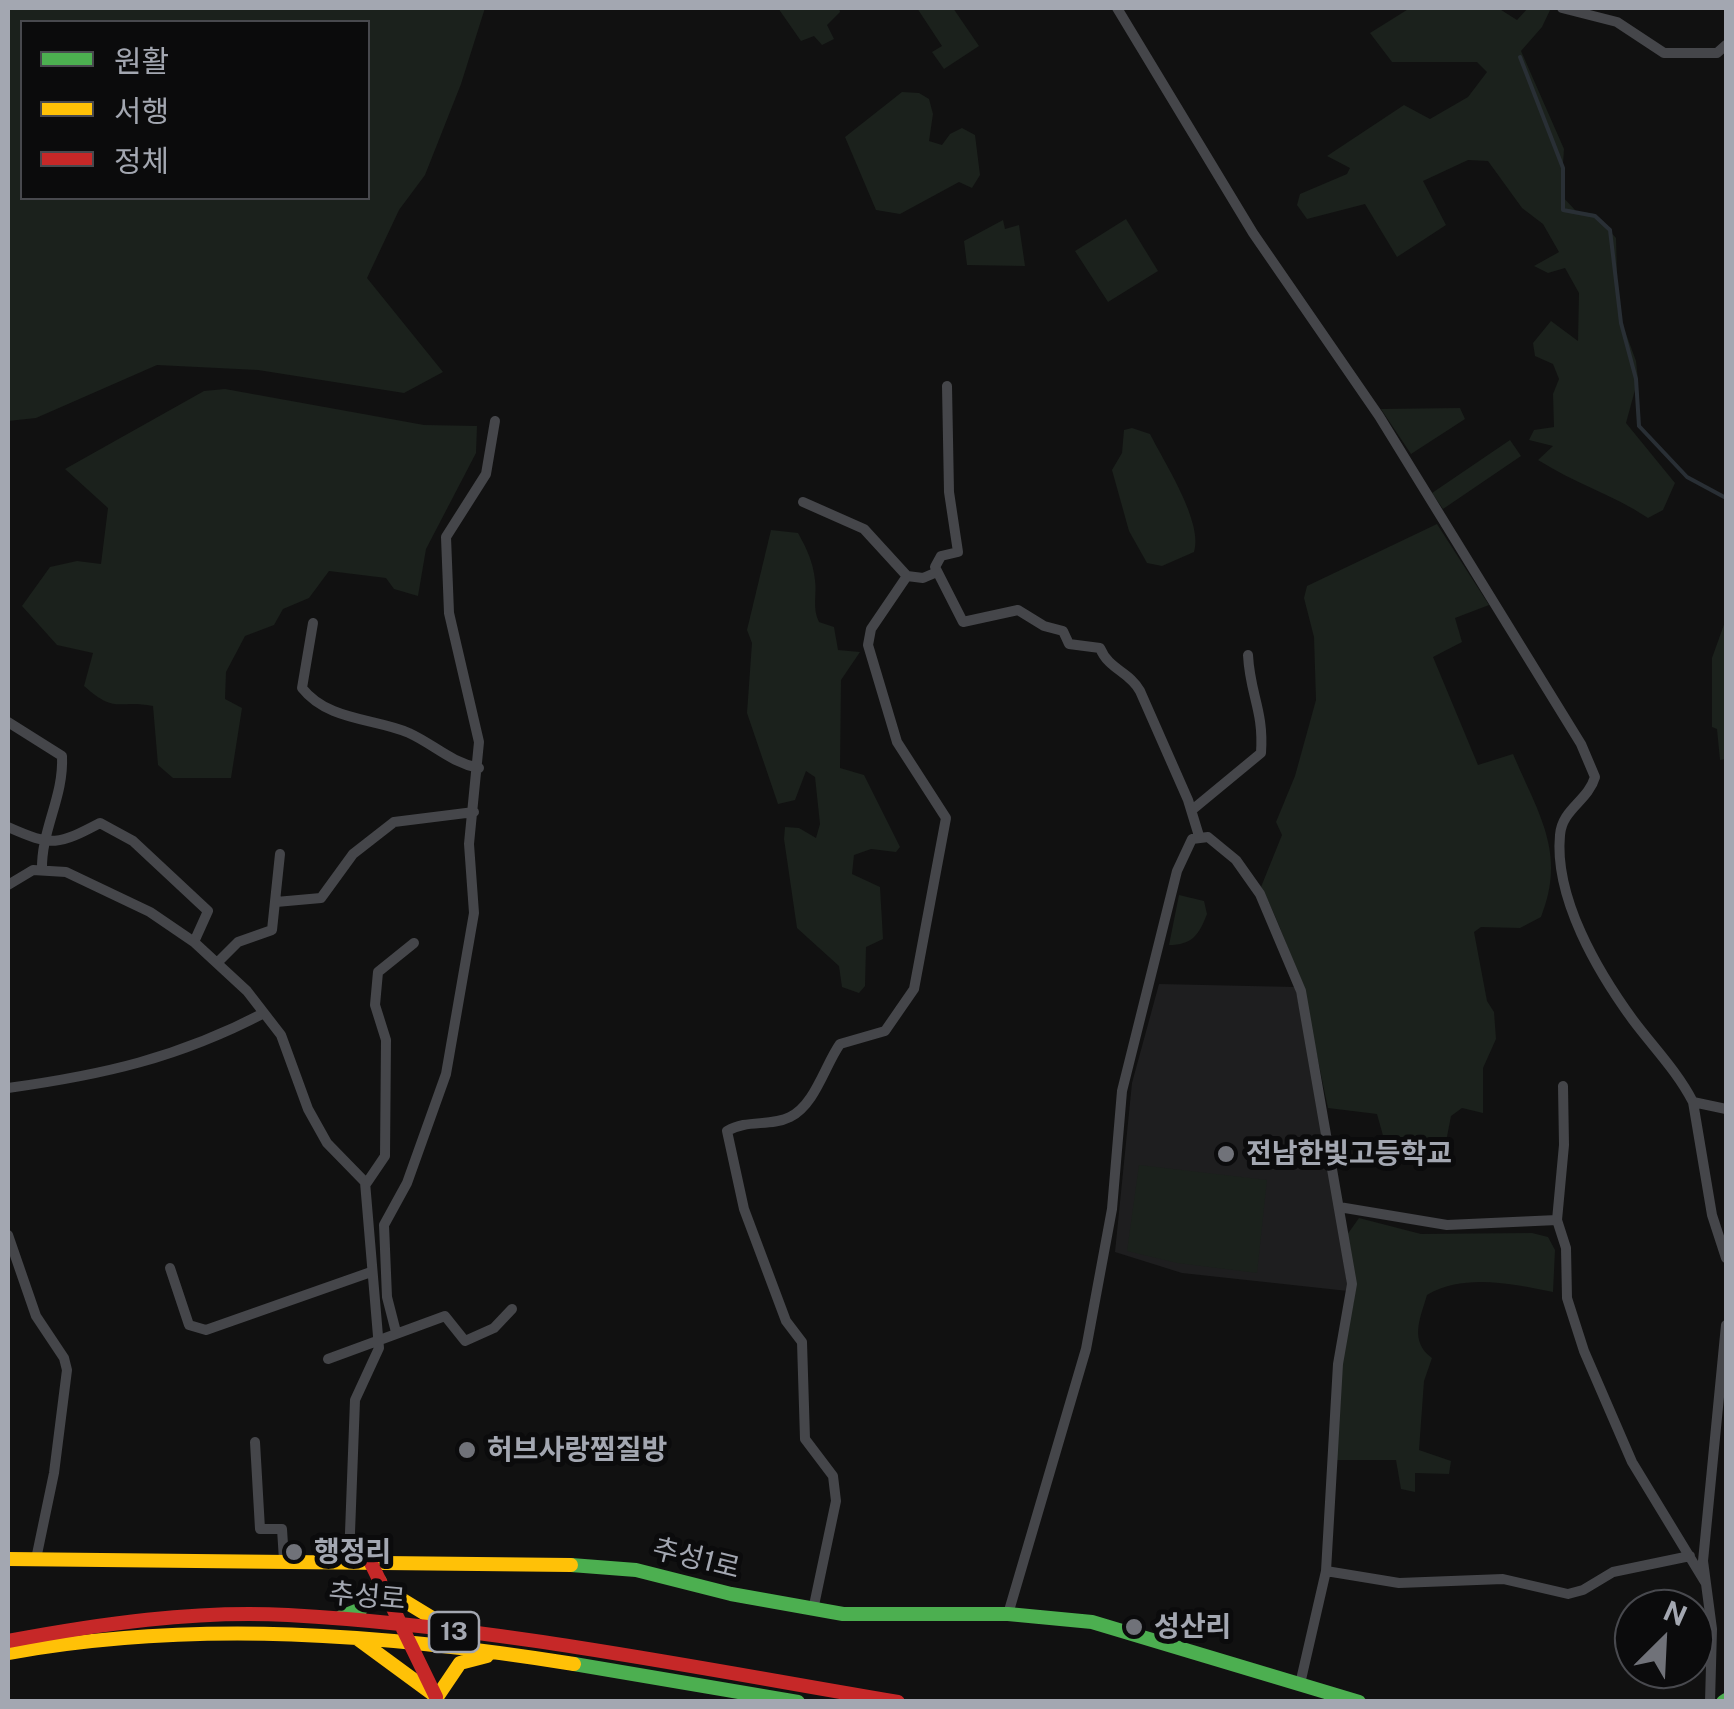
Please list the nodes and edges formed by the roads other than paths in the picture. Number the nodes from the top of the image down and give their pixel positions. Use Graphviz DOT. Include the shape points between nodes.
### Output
graph roads {
  1 [pos="1117,8"];
  2 [pos="1562,8"];
  3 [pos="1725,50"];
  4 [pos="946,386"];
  5 [pos="495,421"];
  6 [pos="802,502"];
  7 [pos="937,572"];
  8 [pos="907,576"];
  9 [pos="313,623"];
  10 [pos="1248,655"];
  11 [pos="8,722"];
  12 [pos="480,768"];
  13 [pos="1192,810"];
  14 [pos="474,812"];
  15 [pos="8,827"];
  16 [pos="1199,836"];
  17 [pos="42,842"];
  18 [pos="280,854"];
  19 [pos="42,870"];
  20 [pos="8,885"];
  21 [pos="276,902"];
  22 [pos="194,942"];
  23 [pos="414,943"];
  24 [pos="216,963"];
  25 [pos="264,1014"];
  26 [pos="1563,1086"];
  27 [pos="8,1088"];
  28 [pos="1692,1102"];
  29 [pos="1726,1109"];
  30 [pos="366,1184"];
  31 [pos="1339,1207"];
  32 [pos="1557,1220"];
  33 [pos="8,1235"];
  34 [pos="1726,1258"];
  35 [pos="170,1268"];
  36 [pos="371,1272"];
  37 [pos="512,1309"];
  38 [pos="1726,1325"];
  39 [pos="396,1332"];
  40 [pos="378,1342"];
  41 [pos="328,1359"];
  42 [pos="255,1442"];
  43 [pos="1690,1556"];
  44 [pos="8,1559"];
  45 [pos="36,1559"];
  46 [pos="349,1559"];
  47 [pos="284,1560"];
  48 [pos="370,1560"];
  49 [pos="1326,1570"];
  50 [pos="1706,1582"];
  51 [pos="382,1585"];
  52 [pos="813,1610"];
  53 [pos="1008,1614"];
  54 [pos="336,1619"];
  55 [pos="400,1624"];
  56 [pos="455,1632"];
  57 [pos="355,1637"];
  58 [pos="407,1641"];
  59 [pos="8,1642"];
  60 [pos="8,1652"];
  61 [pos="496,1654"];
  62 [pos="1300,1684"];
  63 [pos="437,1698"];
  64 [pos="798,1702"];
  65 [pos="898,1702"];
  66 [pos="1359,1702"];
  67 [pos="1710,1702"];
  1 -- 28 [label="street" via="1581,744 1595,778 1560,834 1577,921 1607,981"];
  2 -- 3 [label="street" via="1617,22 1664,53"];
  4 -- 7 [label="street" via="958,552 941,556"];
  5 -- 12 [label="street" via="486,474 446,543 449,613 480,742"];
  6 -- 8 [label="street" via="864,529"];
  7 -- 8 [label="street"];
  7 -- 13 [label="street" via="963,622 1018,610 1063,631 1069,644 1100,648 1107,665 1134,682"];
  8 -- 52 [label="street" via="871,629 868,645 897,742 946,818 914,989 885,1031 840,1044 803,1107 789,1118 738,1124 727,1132 744,1209 786,1321 802,1342 805,1440 833,1476 836,1501"];
  9 -- 12 [label="street" via="302,688 308,695"];
  10 -- 13 [label="street" via="1250,692 1261,707 1261,753"];
  11 -- 17 [label="street" via="62,756 63,779"];
  12 -- 14 [label="street"];
  13 -- 16 [label="street"];
  14 -- 21 [label="street" via="394,822 354,854 321,898"];
  14 -- 39 [label="street" via="474,913 450,1057 408,1183 382,1233"];
  15 -- 17 [label="street"];
  16 -- 31 [label="street" via="1218,841 1250,878 1296,976"];
  16 -- 53 [label="street" via="1186,846 1176,871 1130,1057 1086,1350"];
  17 -- 19 [label="street"];
  17 -- 22 [label="street" via="66,842 100,823 133,841 208,911"];
  18 -- 21 [label="street"];
  19 -- 20 [label="street"];
  19 -- 22 [label="street" via="66,872 127,900"];
  21 -- 24 [label="street" via="272,930 238,942"];
  22 -- 24 [label="street"];
  23 -- 30 [label="street" via="378,972 375,1005 386,1040 385,1156"];
  24 -- 25 [label="street"];
  25 -- 27 [label="street" via="124,1070"];
  25 -- 30 [label="street" via="285,1043 326,1143"];
  26 -- 32 [label="street"];
  28 -- 29 [label="street"];
  28 -- 34 [label="street"];
  30 -- 36 [label="street"];
  31 -- 32 [label="street" via="1446,1225"];
  31 -- 49 [label="street" via="1352,1284 1338,1364"];
  32 -- 43 [label="street" via="1566,1248 1567,1298 1584,1351 1640,1478"];
  33 -- 45 [label="street" via="36,1316 67,1370"];
  35 -- 36 [label="street" via="189,1326 206,1330"];
  36 -- 40 [label="street"];
  37 -- 39 [label="street" via="494,1328 466,1341 445,1316"];
  38 -- 50 [label="street"];
  39 -- 40 [label="street"];
  40 -- 41 [label="street"];
  40 -- 46 [label="street" via="355,1400"];
  42 -- 47 [label="street" via="260,1530 282,1529"];
  43 -- 49 [label="street" via="1612,1572 1568,1594 1503,1579 1399,1583"];
  43 -- 50 [label="street"];
  44 -- 45 [label="main road, 추성1로"];
  45 -- 47 [label="main road, 추성1로"];
  46 -- 47 [label="main road, 추성1로"];
  46 -- 48 [label="main road, 추성1로"];
  48 -- 51 [label="main road"];
  48 -- 52 [label="main road, 추성1로" via="636,1570"];
  49 -- 62 [label="street"];
  50 -- 67 [label="street"];
  51 -- 54 [label="main road" via="361,1609"];
  51 -- 55 [label="main road"];
  51 -- 56 [label="main road"];
  52 -- 53 [label="main road, 추성1로"];
  53 -- 62 [label="main road, 추성1로" via="1135,1632"];
  54 -- 55 [label="main road, 추성로 / 13"];
  54 -- 59 [label="main road, 추성로 / 13" via="222,1615 78,1628"];
  55 -- 56 [label="main road, 추성로 / 13"];
  55 -- 58 [label="main road"];
  56 -- 65 [label="main road, 추성로 / 13"];
  57 -- 58 [label="main road, 추성로 / 13"];
  57 -- 60 [label="main road, 추성로 / 13" via="111,1637"];
  57 -- 63 [label="main road"];
  58 -- 61 [label="main road, 추성로 / 13"];
  58 -- 63 [label="main road"];
  61 -- 63 [label="main road" via="460,1663"];
  61 -- 64 [label="main road, 추성로 / 13"];
  62 -- 66 [label="main road, 추성1로"];
}
